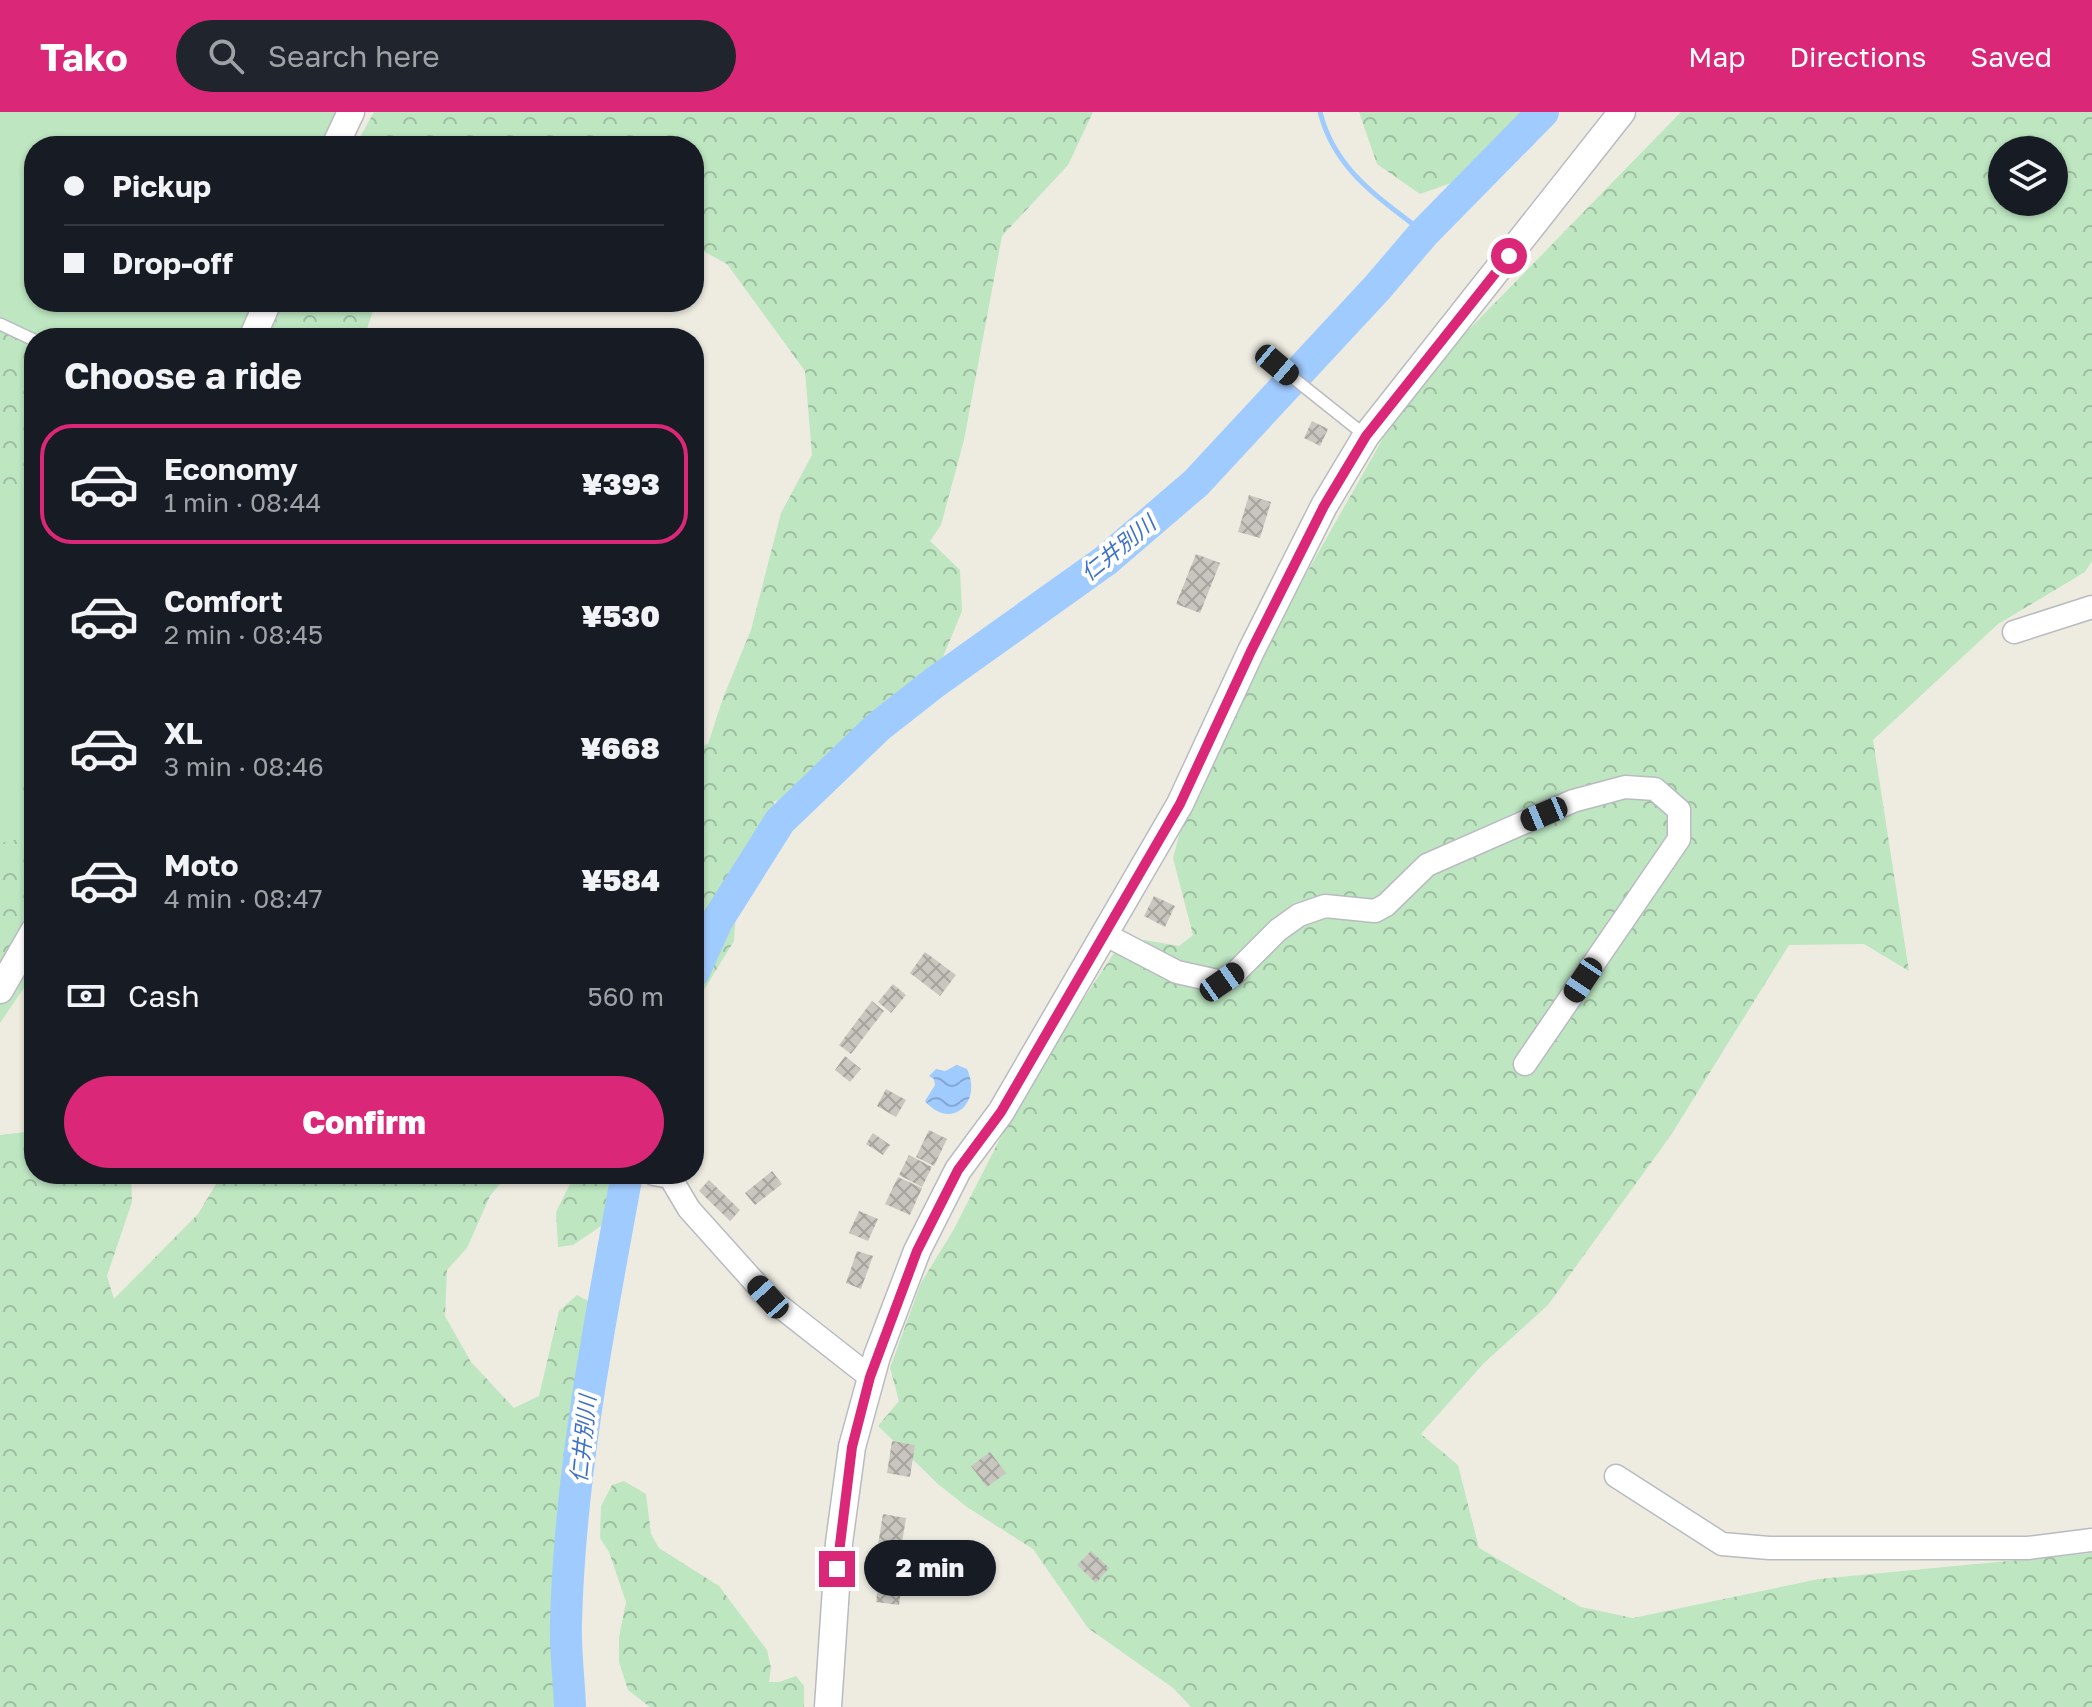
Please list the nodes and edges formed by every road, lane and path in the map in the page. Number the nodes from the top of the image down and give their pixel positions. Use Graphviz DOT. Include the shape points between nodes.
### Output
graph roads {
  1 [pos="351,112"];
  2 [pos="1622,112"];
  3 [pos="340,136"];
  4 [pos="0,324"];
  5 [pos="24,335"];
  6 [pos="1277,365"];
  7 [pos="1366,436"];
  8 [pos="2092,607"];
  9 [pos="2014,632"];
  10 [pos="1106,935"];
  11 [pos="24,948"];
  12 [pos="0,990"];
  13 [pos="1525,1064"];
  14 [pos="674,1184"];
  15 [pos="870,1377"];
  16 [pos="1616,1476"];
  17 [pos="2092,1540"];
  18 [pos="828,1707"];
  1 -- 3 [label="street"];
  2 -- 7 [label="street"];
  4 -- 5 [label="lane"];
  6 -- 7 [label="lane"];
  7 -- 10 [label="street" via="1324,506 1180,804"];
  8 -- 9 [label="street"];
  10 -- 13 [label="street" via="1177,972 1222,982 1299,915 1325,906 1375,911 1442,858 1573,801 1625,787 1655,789 1679,810 1679,839"];
  10 -- 15 [label="street" via="1001,1112 958,1170 917,1251"];
  11 -- 12 [label="street"];
  14 -- 15 [label="street" via="689,1209 768,1297"];
  15 -- 18 [label="street" via="852,1447 839,1543"];
  16 -- 17 [label="street" via="1722,1544 2028,1548"];
}
